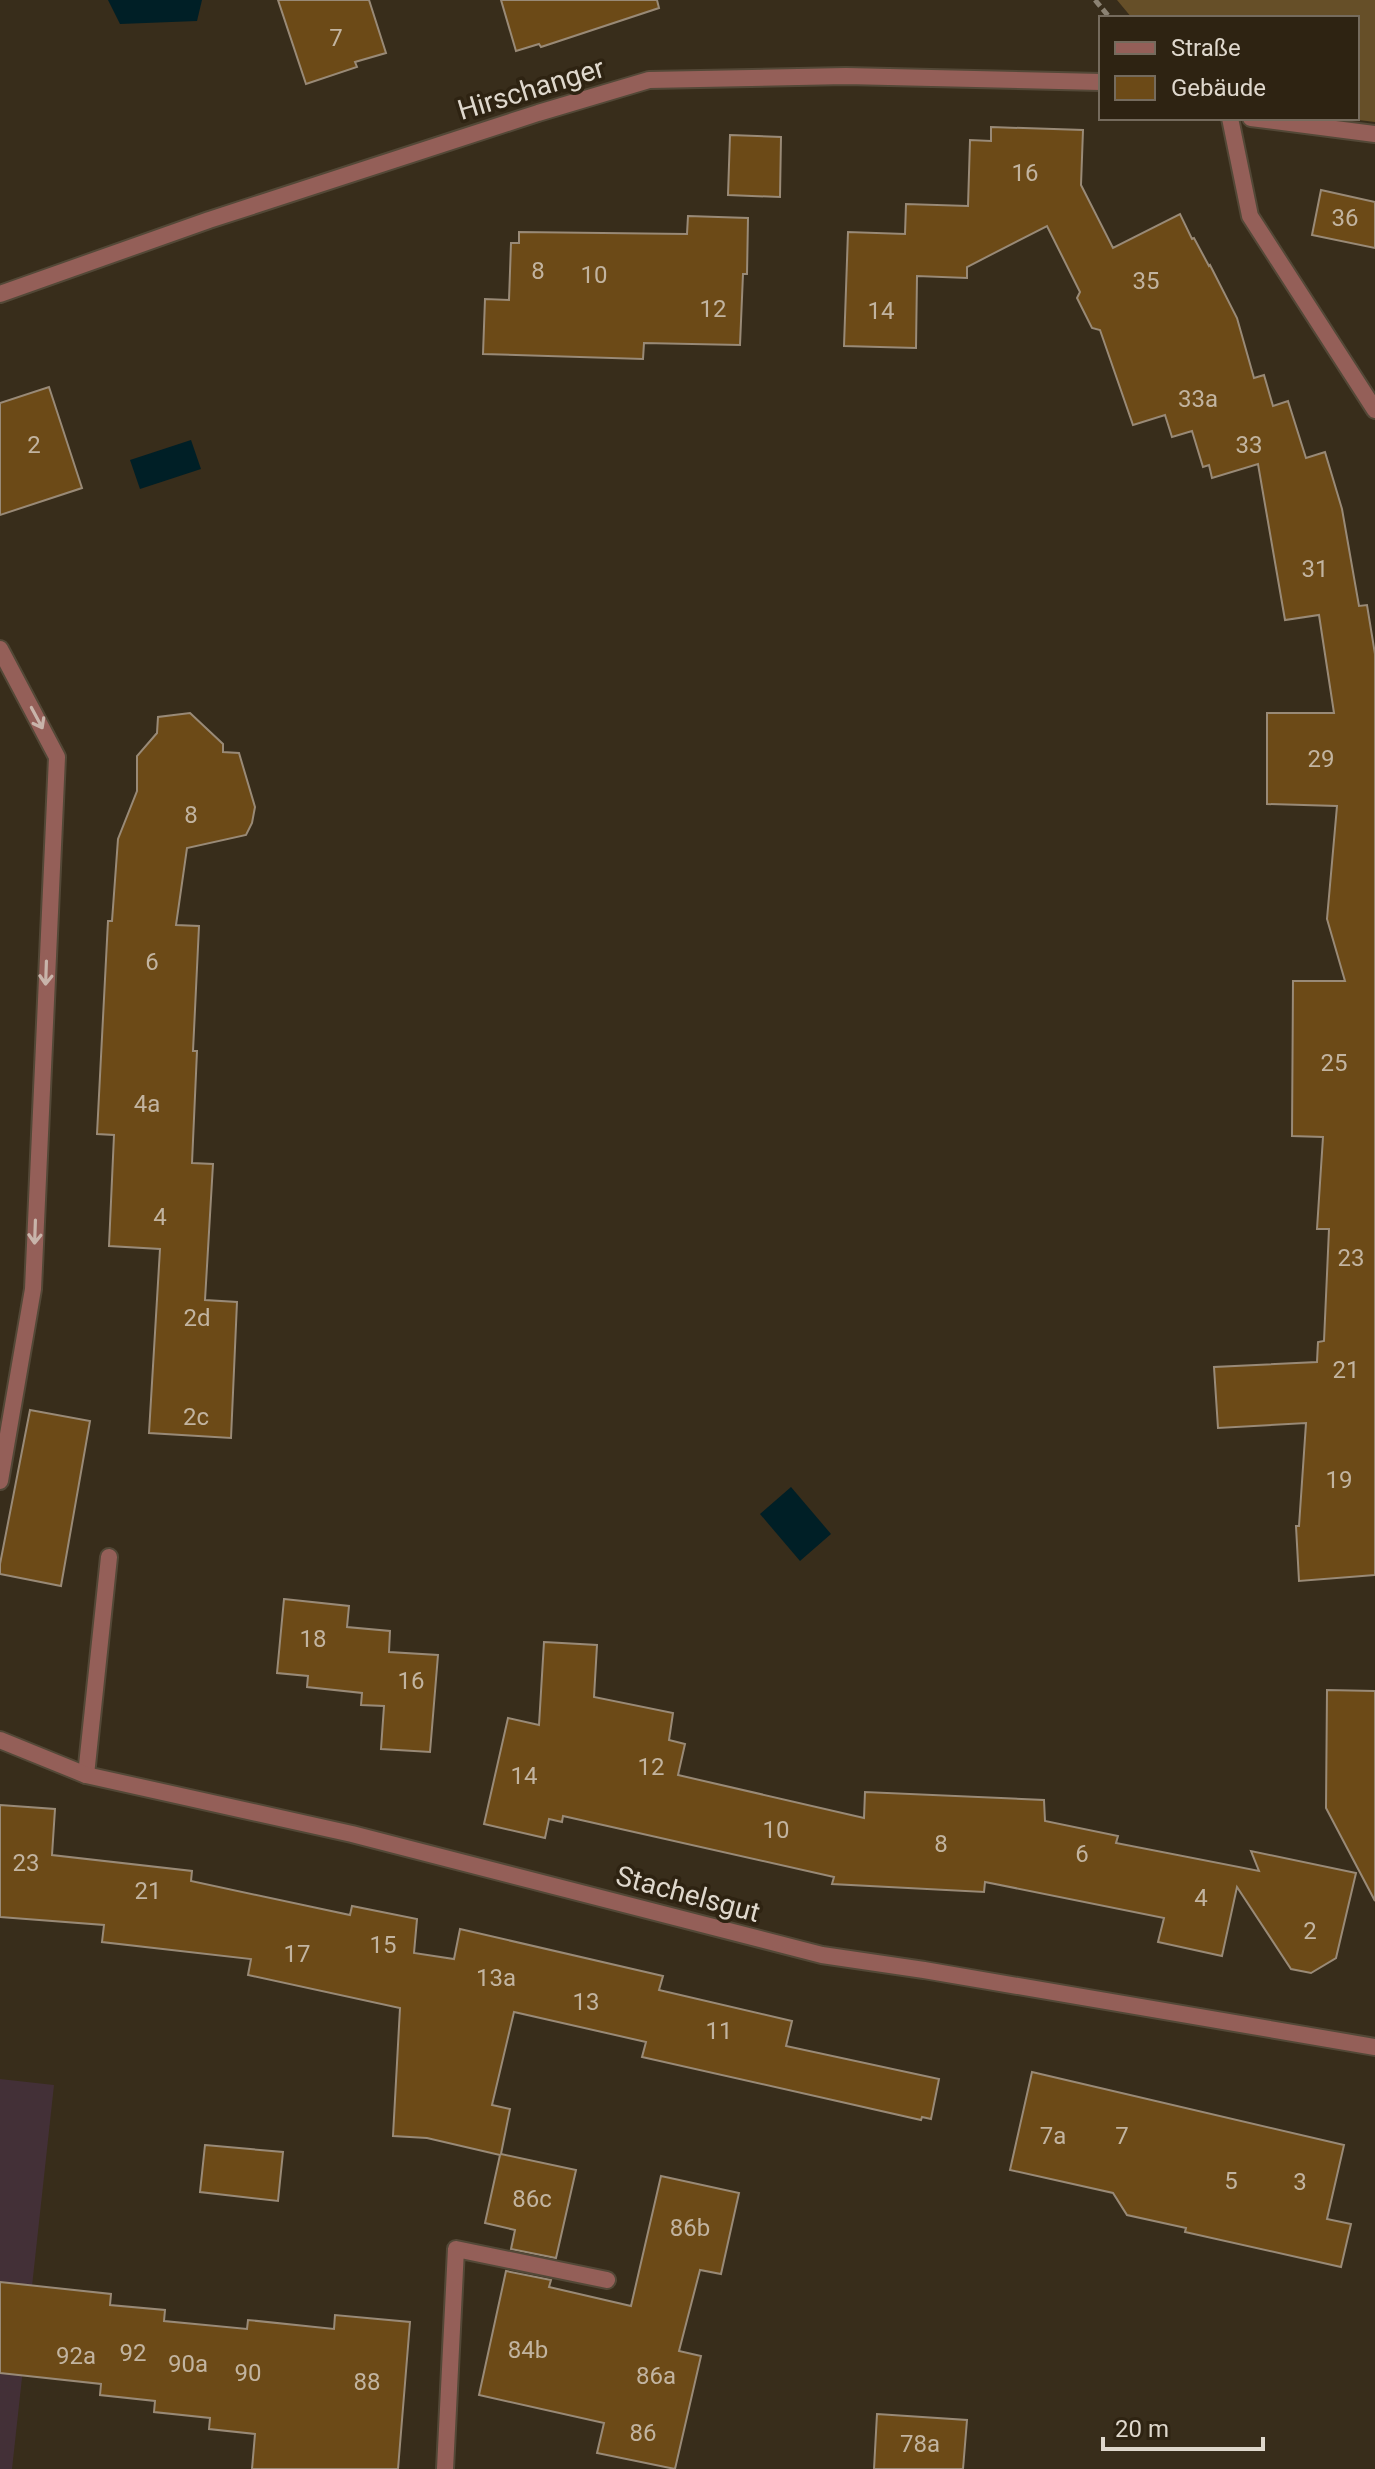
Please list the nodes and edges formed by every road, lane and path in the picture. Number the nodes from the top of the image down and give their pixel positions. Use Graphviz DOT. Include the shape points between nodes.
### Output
graph roads {
  1 [pos="1095,0"];
  2 [pos="1108,16"];
  3 [pos="1099,82"];
  4 [pos="1230,120"];
  5 [pos="1266,120"];
  6 [pos="1375,134"];
  7 [pos="0,294"];
  8 [pos="1375,410"];
  9 [pos="0,649"];
  10 [pos="0,1481"];
  11 [pos="109,1557"];
  12 [pos="0,1740"];
  13 [pos="86,1775"];
  14 [pos="1375,2047"];
  15 [pos="607,2280"];
  16 [pos="445,2469"];
  1 -- 2 [label="path"];
  3 -- 7 [label="street, Hirschanger" via="846,76 649,80 224,215"];
  4 -- 8 [label="street" via="1250,216"];
  5 -- 6 [label="street"];
  9 -- 10 [label="street, one-way" via="57,757 33,1289"];
  11 -- 13 [label="street"];
  12 -- 13 [label="street, Stachelsgut"];
  13 -- 14 [label="street, Stachelsgut" via="352,1834 822,1955"];
  15 -- 16 [label="street" via="456,2249"];
}
